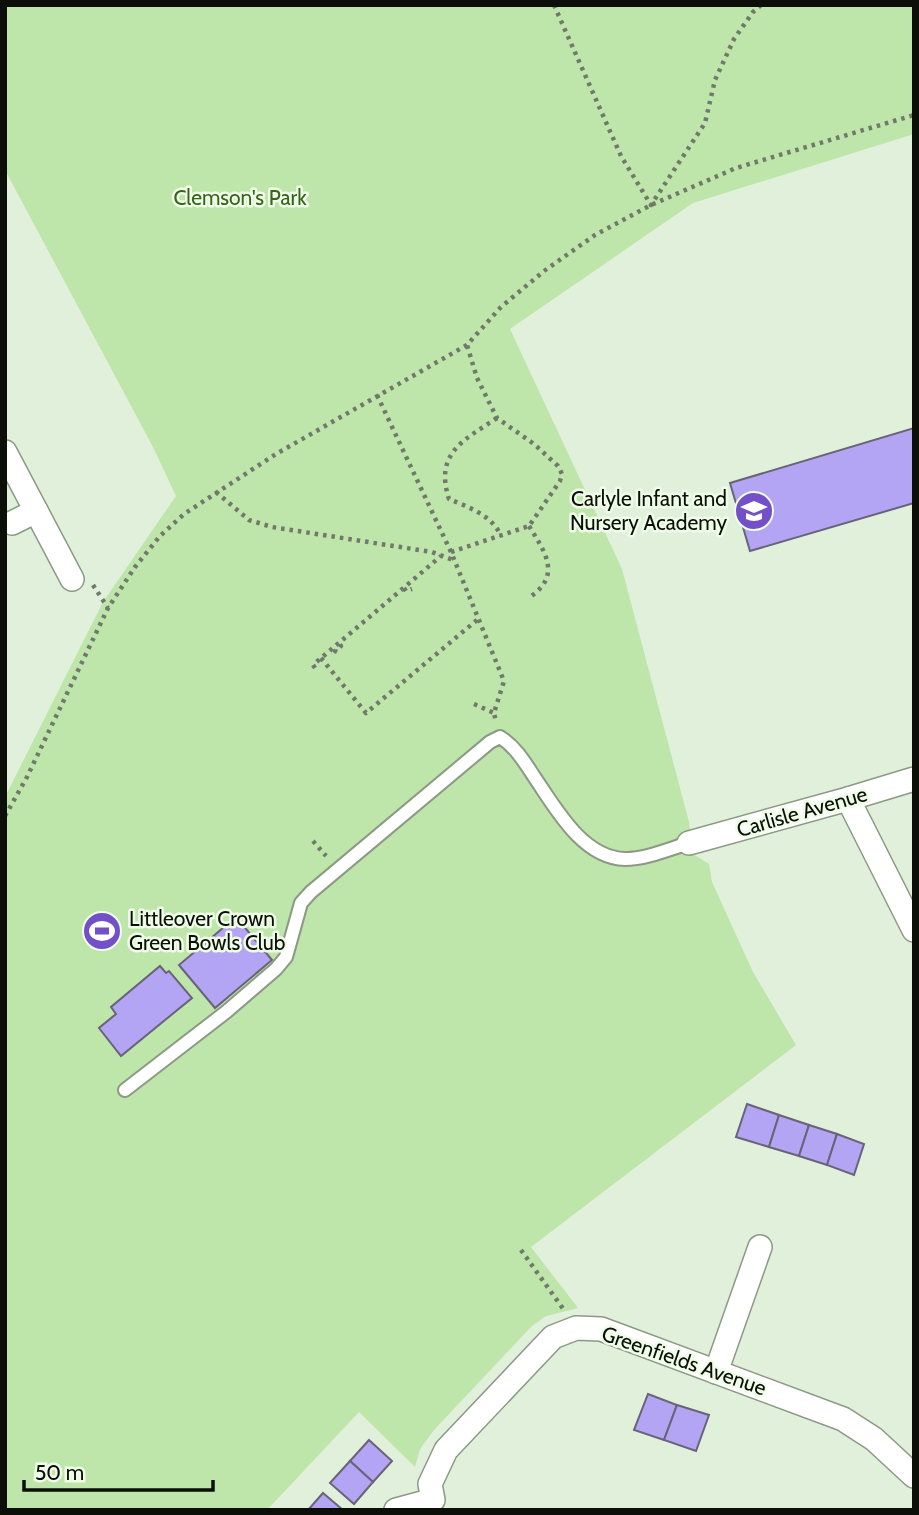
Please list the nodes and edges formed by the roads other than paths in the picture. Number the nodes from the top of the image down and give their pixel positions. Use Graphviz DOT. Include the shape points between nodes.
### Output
graph roads {
  1 [pos="5,452"];
  2 [pos="36,511"];
  3 [pos="12,523"];
  4 [pos="72,579"];
  5 [pos="914,779"];
  6 [pos="848,799"];
  7 [pos="689,843"];
  8 [pos="914,930"];
  9 [pos="125,1090"];
  10 [pos="760,1247"];
  11 [pos="716,1371"];
  12 [pos="914,1476"];
  13 [pos="435,1505"];
  14 [pos="396,1510"];
  1 -- 2 [label="street"];
  2 -- 3 [label="street"];
  2 -- 4 [label="street"];
  5 -- 6 [label="street, Carlisle Avenue"];
  6 -- 7 [label="street, Carlisle Avenue"];
  6 -- 8 [label="street"];
  7 -- 9 [label="lane" via="625,859 591,847 511,744 500,737 311,892 301,903 286,957 276,969"];
  10 -- 11 [label="street"];
  11 -- 12 [label="street, Greenfields Avenue" via="843,1419 874,1439"];
  11 -- 13 [label="street, Greenfields Avenue" via="601,1329 576,1328 553,1337 446,1450 430,1484"];
  13 -- 14 [label="street, Greenfields Avenue"];
}
